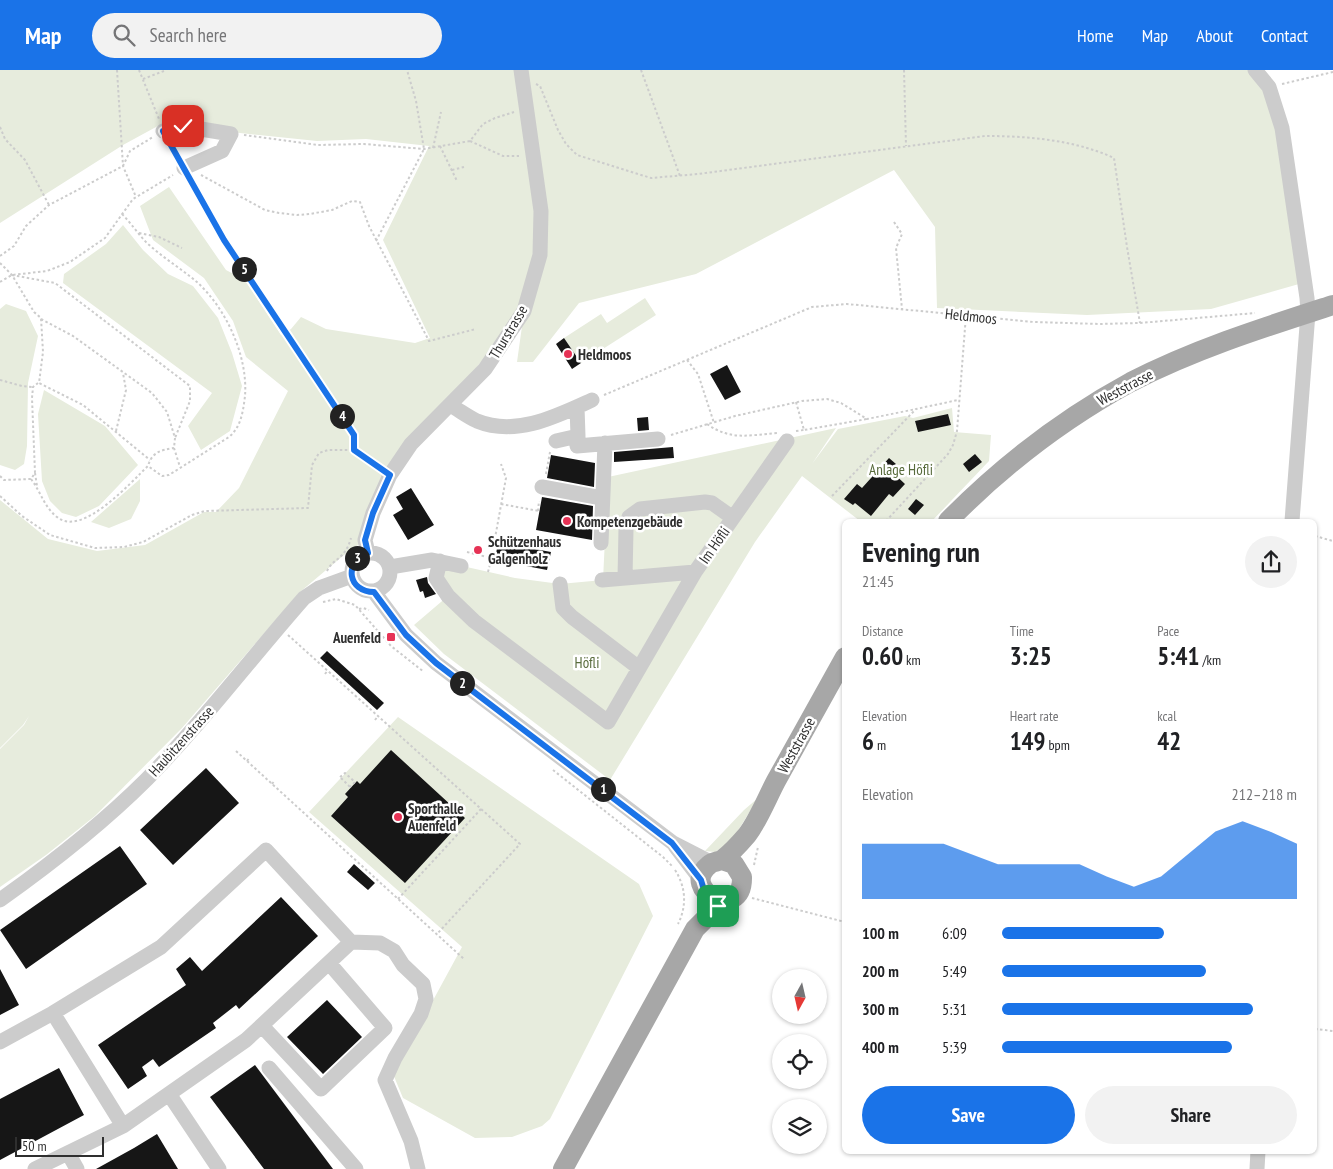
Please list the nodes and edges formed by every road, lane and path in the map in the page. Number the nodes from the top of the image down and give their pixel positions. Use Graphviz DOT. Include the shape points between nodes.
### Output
graph roads {
  1 [pos="117,70"];
  2 [pos="139,70"];
  3 [pos="407,70"];
  4 [pos="641,70"];
  5 [pos="904,70"];
  6 [pos="1255,70"];
  7 [pos="164,71"];
  8 [pos="1333,72"];
  9 [pos="522,73"];
  10 [pos="143,79"];
  11 [pos="1269,87"];
  12 [pos="441,112"];
  13 [pos="516,112"];
  14 [pos="0,127"];
  15 [pos="163,131"];
  16 [pos="231,134"];
  17 [pos="470,141"];
  18 [pos="440,146"];
  19 [pos="906,146"];
  20 [pos="433,148"];
  21 [pos="424,150"];
  22 [pos="523,156"];
  23 [pos="122,166"];
  24 [pos="464,167"];
  25 [pos="451,170"];
  26 [pos="186,172"];
  27 [pos="680,176"];
  28 [pos="457,181"];
  29 [pos="136,197"];
  30 [pos="49,205"];
  31 [pos="122,214"];
  32 [pos="894,222"];
  33 [pos="139,233"];
  34 [pos="376,241"];
  35 [pos="182,248"];
  36 [pos="0,256"];
  37 [pos="0,263"];
  38 [pos="12,275"];
  39 [pos="0,282"];
  40 [pos="1333,305"];
  41 [pos="902,309"];
  42 [pos="1261,312"];
  43 [pos="1308,313"];
  44 [pos="966,315"];
  45 [pos="41,318"];
  46 [pos="1140,323"];
  47 [pos="476,329"];
  48 [pos="687,360"];
  49 [pos="123,373"];
  50 [pos="0,380"];
  51 [pos="39,383"];
  52 [pos="33,387"];
  53 [pos="592,400"];
  54 [pos="958,400"];
  55 [pos="796,402"];
  56 [pos="450,405"];
  57 [pos="577,407"];
  58 [pos="916,409"];
  59 [pos="868,419"];
  60 [pos="714,422"];
  61 [pos="707,424"];
  62 [pos="804,430"];
  63 [pos="116,431"];
  64 [pos="787,435"];
  65 [pos="578,436"];
  66 [pos="176,438"];
  67 [pos="658,439"];
  68 [pos="556,441"];
  69 [pos="604,443"];
  70 [pos="174,448"];
  71 [pos="354,450"];
  72 [pos="150,460"];
  73 [pos="501,464"];
  74 [pos="148,466"];
  75 [pos="180,467"];
  76 [pos="385,468"];
  77 [pos="35,473"];
  78 [pos="0,476"];
  79 [pos="31,479"];
  80 [pos="37,487"];
  81 [pos="542,487"];
  82 [pos="0,496"];
  83 [pos="832,496"];
  84 [pos="602,498"];
  85 [pos="501,504"];
  86 [pos="539,511"];
  87 [pos="733,518"];
  88 [pos="888,519"];
  89 [pos="950,519"];
  90 [pos="1292,519"];
  91 [pos="353,531"];
  92 [pos="1317,537"];
  93 [pos="1333,541"];
  94 [pos="601,543"];
  95 [pos="493,549"];
  96 [pos="368,553"];
  97 [pos="464,559"];
  98 [pos="440,561"];
  99 [pos="390,568"];
  100 [pos="327,572"];
  101 [pos="488,572"];
  102 [pos="695,572"];
  103 [pos="352,576"];
  104 [pos="625,578"];
  105 [pos="602,580"];
  106 [pos="560,584"];
  107 [pos="374,592"];
  108 [pos="336,599"];
  109 [pos="359,610"];
  110 [pos="369,610"];
  111 [pos="279,627"];
  112 [pos="842,662"];
  113 [pos="639,668"];
  114 [pos="328,670"];
  115 [pos="325,674"];
  116 [pos="429,675"];
  117 [pos="353,693"];
  118 [pos="350,697"];
  119 [pos="378,716"];
  120 [pos="375,720"];
  121 [pos="236,751"];
  122 [pos="250,757"];
  123 [pos="247,761"];
  124 [pos="550,768"];
  125 [pos="275,780"];
  126 [pos="272,784"];
  127 [pos="351,787"];
  128 [pos="300,802"];
  129 [pos="296,806"];
  130 [pos="481,809"];
  131 [pos="747,834"];
  132 [pos="672,843"];
  133 [pos="717,861"];
  134 [pos="741,872"];
  135 [pos="703,885"];
  136 [pos="731,896"];
  137 [pos="398,898"];
  138 [pos="0,900"];
  139 [pos="842,921"];
  140 [pos="686,929"];
  141 [pos="437,934"];
  142 [pos="351,942"];
  143 [pos="465,960"];
  144 [pos="329,963"];
  145 [pos="53,1013"];
  146 [pos="262,1026"];
  147 [pos="1317,1029"];
  148 [pos="1333,1032"];
  149 [pos="0,1042"];
  150 [pos="269,1068"];
  151 [pos="169,1094"];
  152 [pos="123,1126"];
  153 [pos="68,1152"];
  154 [pos="1258,1154"];
  155 [pos="35,1169"];
  156 [pos="77,1169"];
  157 [pos="219,1169"];
  158 [pos="356,1169"];
  159 [pos="418,1169"];
  160 [pos="563,1169"];
  161 [pos="1256,1169"];
  1 -- 23 [label="path"];
  2 -- 10 [label="path"];
  3 -- 21 [label="path"];
  4 -- 27 [label="path"];
  5 -- 19 [label="path"];
  6 -- 11 [label="street"];
  7 -- 10 [label="path"];
  8 -- 11 [label="path"];
  9 -- 27 [label="path" via="540,86 558,130 577,155 651,178"];
  9 -- 56 [label="street, Thurstrasse" via="541,211 540,255 524,311 485,369"];
  10 -- 15 [label="path"];
  11 -- 43 [label="street" via="1282,128"];
  12 -- 20 [label="path"];
  13 -- 17 [label="path" via="483,124"];
  14 -- 30 [label="path" via="5,139 25,160"];
  15 -- 16 [label="street" via="183,126"];
  15 -- 23 [label="path" via="130,151"];
  15 -- 26 [label="path"];
  16 -- 21 [label="path" via="318,144 364,144"];
  16 -- 26 [label="street" via="222,151"];
  17 -- 18 [label="path"];
  17 -- 22 [label="path" via="503,156"];
  18 -- 20 [label="path"];
  18 -- 25 [label="path"];
  19 -- 27 [label="path"];
  19 -- 46 [label="path" via="985,136 1020,136 1095,149 1114,158"];
  20 -- 21 [label="path"];
  21 -- 34 [label="path"];
  23 -- 29 [label="path"];
  23 -- 30 [label="path"];
  24 -- 25 [label="path"];
  25 -- 28 [label="path"];
  26 -- 29 [label="path"];
  26 -- 34 [label="path" via="201,175 265,210 279,213 310,214 357,201"];
  26 -- 71 [label="path" via="224,240 354,435"];
  29 -- 31 [label="path"];
  30 -- 36 [label="path" via="26,226 14,246"];
  31 -- 33 [label="path"];
  31 -- 38 [label="path" via="105,238 70,262 47,271"];
  32 -- 41 [label="path" via="902,234 896,248"];
  33 -- 35 [label="path"];
  33 -- 75 [label="path" via="169,262 199,284 228,321 242,361 246,385 237,431"];
  34 -- 47 [label="path" via="428,341"];
  37 -- 38 [label="path"];
  38 -- 39 [label="path"];
  38 -- 45 [label="path"];
  38 -- 66 [label="path" via="55,283 190,386 190,401"];
  40 -- 43 [label="main road, Weststrasse"];
  41 -- 44 [label="path, Heldmoos"];
  41 -- 48 [label="path, Heldmoos" via="847,304 812,307"];
  42 -- 46 [label="path, Heldmoos"];
  43 -- 89 [label="main road, Weststrasse" via="1193,354 1132,382 1032,445"];
  43 -- 90 [label="street"];
  44 -- 46 [label="path, Heldmoos" via="1034,322"];
  44 -- 54 [label="path"];
  45 -- 49 [label="path" via="73,336"];
  45 -- 51 [label="path" via="43,352"];
  48 -- 53 [label="path, Heldmoos"];
  48 -- 60 [label="path" via="698,374"];
  49 -- 63 [label="path" via="126,390"];
  49 -- 66 [label="path" via="152,394 167,412"];
  50 -- 52 [label="path"];
  51 -- 52 [label="path"];
  51 -- 63 [label="path" via="83,405"];
  52 -- 77 [label="path"];
  53 -- 57 [label="street"];
  54 -- 58 [label="path"];
  54 -- 88 [label="path" via="957,431 948,454"];
  55 -- 59 [label="path" via="827,399 841,403"];
  55 -- 60 [label="path"];
  55 -- 62 [label="path"];
  56 -- 57 [label="street" via="476,421 492,426 543,421"];
  56 -- 76 [label="street, Thurstrasse"];
  57 -- 65 [label="street"];
  58 -- 59 [label="path"];
  58 -- 83 [label="path"];
  59 -- 62 [label="path"];
  60 -- 61 [label="path"];
  61 -- 64 [label="path" via="717,431 740,437"];
  61 -- 67 [label="path"];
  62 -- 64 [label="path"];
  63 -- 72 [label="path"];
  64 -- 87 [label="street, Im Höfli"];
  65 -- 68 [label="street"];
  65 -- 69 [label="street" via="577,446"];
  66 -- 70 [label="path"];
  67 -- 69 [label="street"];
  69 -- 84 [label="street"];
  70 -- 72 [label="path" via="158,451"];
  70 -- 75 [label="path"];
  71 -- 76 [label="path"];
  71 -- 82 [label="path" via="336,449 319,453 312,465 308,508 205,510 143,542 124,547 95,548 50,536"];
  72 -- 74 [label="path"];
  73 -- 85 [label="path" via="506,478"];
  74 -- 75 [label="path" via="162,476"];
  74 -- 80 [label="path" via="94,514 78,522 59,520 45,506"];
  76 -- 96 [label="street, Thurstrasse" via="365,540"];
  77 -- 79 [label="path"];
  77 -- 80 [label="path"];
  78 -- 79 [label="path" via="4,480"];
  79 -- 80 [label="path"];
  81 -- 84 [label="street"];
  84 -- 94 [label="street"];
  85 -- 86 [label="path"];
  85 -- 95 [label="path"];
  87 -- 102 [label="street, Im Höfli"];
  87 -- 104 [label="street" via="712,503 705,502 640,509 629,517 626,529"];
  91 -- 100 [label="path" via="344,555 328,567"];
  92 -- 93 [label="path"];
  96 -- 99 [label="street" via="384,558"];
  96 -- 103 [label="street" via="357,559"];
  97 -- 98 [label="street"];
  97 -- 101 [label="path" via="491,557"];
  98 -- 99 [label="street"];
  98 -- 113 [label="street" via="436,578 448,596 474,621 608,722"];
  99 -- 107 [label="street" via="388,583"];
  102 -- 104 [label="street, Im Höfli"];
  102 -- 113 [label="street"];
  103 -- 107 [label="street" via="362,590"];
  103 -- 111 [label="street, Haubitzenstrasse" via="319,588 304,598"];
  104 -- 105 [label="street, Im Höfli"];
  106 -- 113 [label="street" via="563,608"];
  107 -- 132 [label="street" via="406,635 436,663"];
  108 -- 109 [label="path" via="355,605"];
  109 -- 110 [label="path"];
  109 -- 116 [label="path" via="391,646"];
  111 -- 114 [label="path"];
  111 -- 138 [label="street, Haubitzenstrasse" via="189,734 145,780 52,863"];
  112 -- 131 [label="main road, Weststrasse"];
  114 -- 115 [label="path"];
  114 -- 117 [label="path"];
  117 -- 118 [label="path"];
  117 -- 119 [label="path"];
  119 -- 120 [label="path"];
  119 -- 130 [label="path"];
  121 -- 123 [label="path"];
  122 -- 123 [label="path"];
  123 -- 126 [label="path"];
  124 -- 140 [label="path" via="674,868 681,879 685,898 682,915"];
  125 -- 126 [label="path"];
  126 -- 129 [label="path"];
  127 -- 127 [label="path" via="355,782 344,772 340,778"];
  128 -- 129 [label="path"];
  129 -- 137 [label="path"];
  130 -- 137 [label="path"];
  130 -- 141 [label="path" via="520,844"];
  131 -- 133 [label="main road, Weststrasse"];
  131 -- 134 [label="main road, Weststrasse"];
  132 -- 133 [label="street"];
  132 -- 135 [label="street"];
  133 -- 134 [label="main road" via="734,864"];
  133 -- 135 [label="main road, Weststrasse" via="705,869"];
  134 -- 136 [label="main road" via="742,882"];
  135 -- 136 [label="main road" via="713,898"];
  135 -- 140 [label="main road, Weststrasse"];
  136 -- 139 [label="path"];
  136 -- 140 [label="main road"];
  137 -- 141 [label="path"];
  140 -- 160 [label="main road"];
  141 -- 143 [label="path"];
  142 -- 144 [label="street"];
  142 -- 145 [label="street" via="266,850 162,947"];
  142 -- 159 [label="street" via="380,943 394,952 423,984 426,999 421,1014 385,1080 411,1140"];
  144 -- 146 [label="street"];
  144 -- 146 [label="street" via="385,1028 321,1089"];
  145 -- 149 [label="street"];
  145 -- 152 [label="street"];
  146 -- 151 [label="street"];
  147 -- 148 [label="path"];
  150 -- 158 [label="street"];
  151 -- 152 [label="street"];
  151 -- 157 [label="street"];
  152 -- 153 [label="street"];
  153 -- 155 [label="street"];
  153 -- 156 [label="street"];
  154 -- 161 [label="street"];
}
